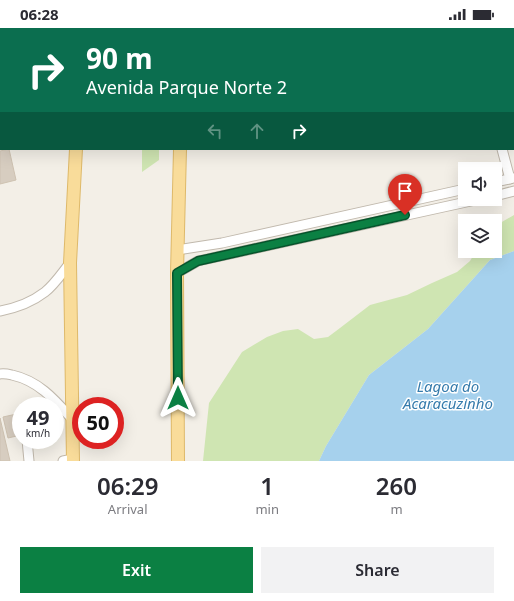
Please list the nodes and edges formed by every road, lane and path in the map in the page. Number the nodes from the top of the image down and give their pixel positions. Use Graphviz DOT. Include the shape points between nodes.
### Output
graph roads {
  1 [pos="76,150"];
  2 [pos="502,150"];
  3 [pos="178,152"];
  4 [pos="505,180"];
  5 [pos="458,191"];
  6 [pos="514,191"];
  7 [pos="502,194"];
  8 [pos="458,204"];
  9 [pos="177,250"];
  10 [pos="70,263"];
  11 [pos="177,273"];
  12 [pos="0,311"];
  13 [pos="0,374"];
  14 [pos="72,418"];
  15 [pos="28,449"];
  16 [pos="70,460"];
  17 [pos="30,461"];
  18 [pos="178,461"];
  1 -- 10 [label="main road"];
  2 -- 4 [label="street"];
  3 -- 9 [label="main road"];
  5 -- 9 [label="street" via="222,243"];
  6 -- 7 [label="street"];
  8 -- 11 [label="street" via="198,261"];
  9 -- 11 [label="main road"];
  10 -- 12 [label="street" via="45,292 17,308"];
  10 -- 14 [label="main road"];
  11 -- 18 [label="main road"];
  13 -- 14 [label="street" via="22,377 35,384 50,394"];
  14 -- 16 [label="main road"];
  15 -- 17 [label="street"];
}
